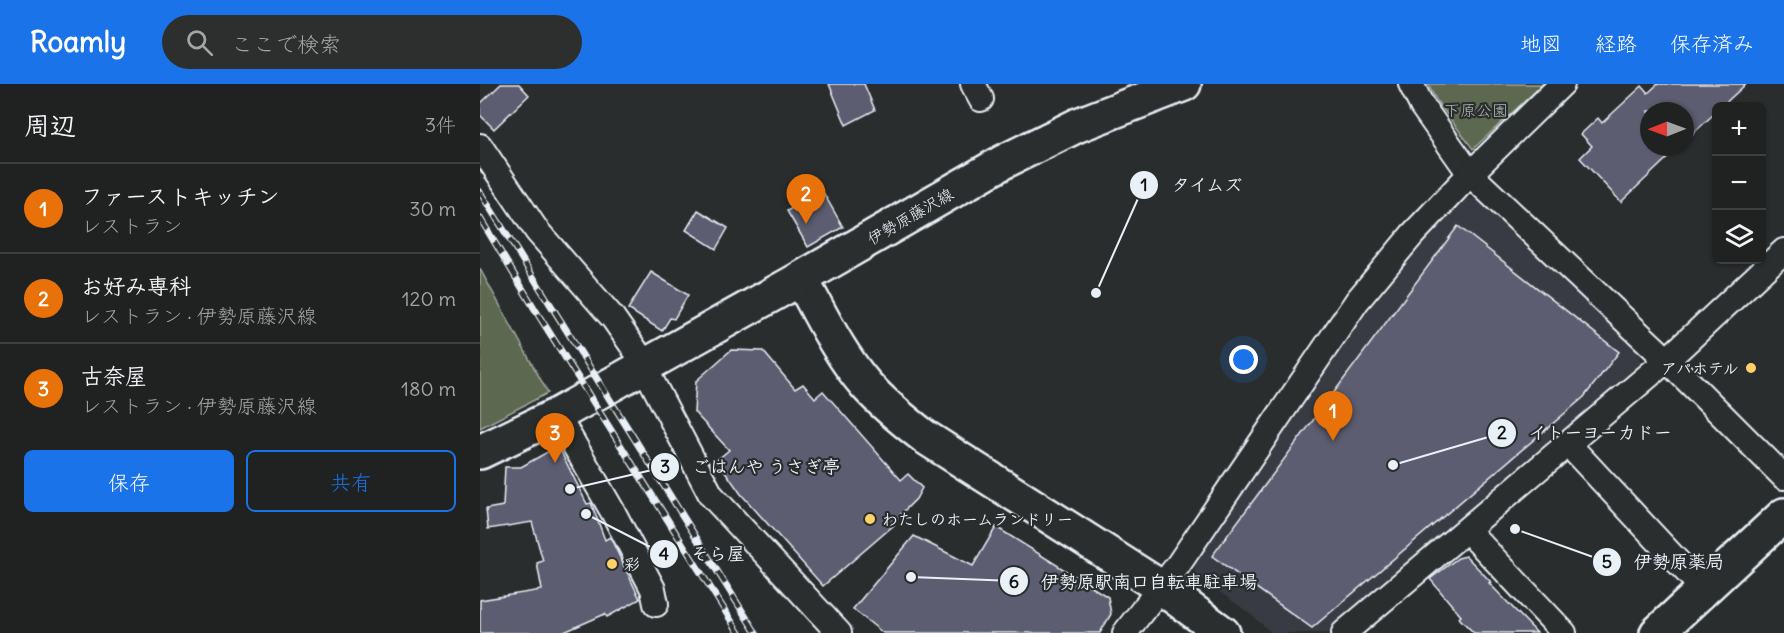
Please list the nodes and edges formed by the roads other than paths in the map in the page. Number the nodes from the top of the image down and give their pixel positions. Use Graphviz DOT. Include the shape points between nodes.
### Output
graph roads {
  1 [pos="1184,84"];
  2 [pos="1411,84"];
  3 [pos="1562,84"];
  4 [pos="480,146"];
  5 [pos="1470,174"];
  6 [pos="1784,251"];
  7 [pos="801,279"];
  8 [pos="1667,360"];
  9 [pos="644,366"];
  10 [pos="557,415"];
  11 [pos="1569,444"];
  12 [pos="480,452"];
  13 [pos="1784,477"];
  14 [pos="1784,515"];
  15 [pos="1467,530"];
  16 [pos="1162,588"];
  17 [pos="1704,590"];
  18 [pos="656,604"];
  19 [pos="839,633"];
  20 [pos="1125,633"];
  21 [pos="1223,633"];
  22 [pos="1344,633"];
  23 [pos="1564,633"];
  24 [pos="1657,633"];
  1 -- 7 [label="main road, 伊勢原藤沢線" via="1078,125 1013,157"];
  2 -- 5 [label="street"];
  3 -- 5 [label="street"];
  4 -- 9 [label="street" via="537,231 613,318"];
  5 -- 8 [label="street"];
  5 -- 16 [label="street" via="1357,301"];
  6 -- 8 [label="street"];
  7 -- 9 [label="main road, 伊勢原藤沢線"];
  7 -- 16 [label="main road" via="849,363 892,411 925,437"];
  8 -- 11 [label="street"];
  8 -- 13 [label="street"];
  9 -- 10 [label="main road, 伊勢原藤沢線"];
  9 -- 19 [label="street" via="711,495"];
  10 -- 12 [label="main road"];
  10 -- 18 [label="street" via="613,512 653,589"];
  11 -- 15 [label="street"];
  11 -- 17 [label="street"];
  14 -- 17 [label="main road"];
  15 -- 22 [label="street"];
  15 -- 23 [label="street"];
  16 -- 20 [label="street"];
  16 -- 21 [label="main road"];
  17 -- 24 [label="main road"];
}
